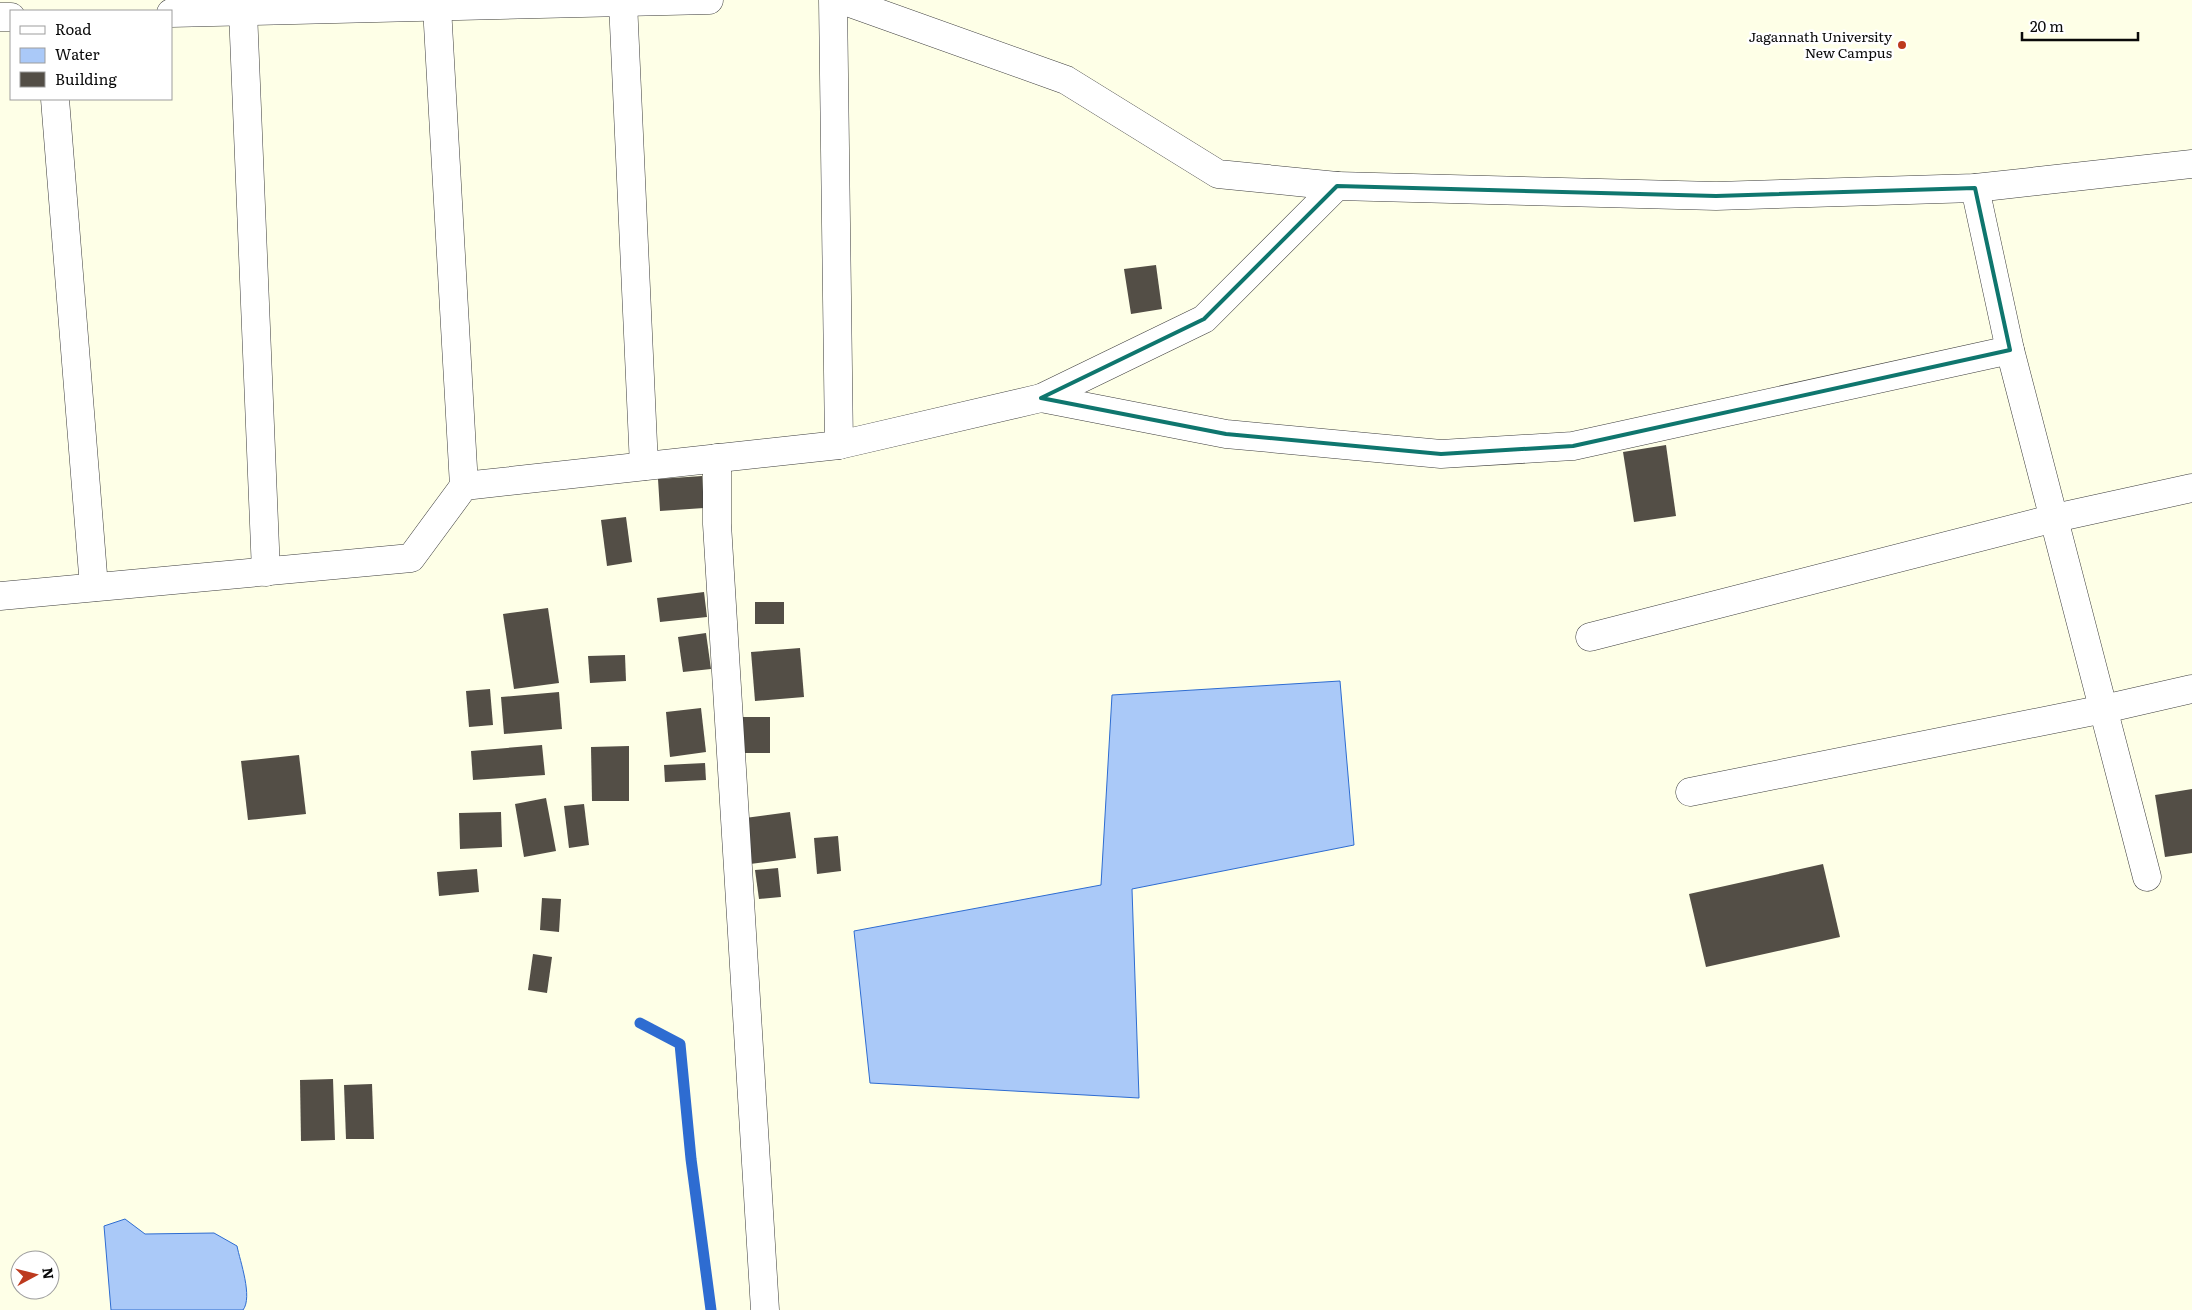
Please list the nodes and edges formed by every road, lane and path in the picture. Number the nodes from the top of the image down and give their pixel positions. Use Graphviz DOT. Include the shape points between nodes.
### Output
graph roads {
  1 [pos="709,0"];
  2 [pos="833,0"];
  3 [pos="842,0"];
  4 [pos="623,2"];
  5 [pos="437,7"];
  6 [pos="243,11"];
  7 [pos="172,13"];
  8 [pos="55,100"];
  9 [pos="2192,164"];
  10 [pos="1337,186"];
  11 [pos="1975,188"];
  12 [pos="2010,350"];
  13 [pos="1041,398"];
  14 [pos="839,444"];
  15 [pos="717,458"];
  16 [pos="644,466"];
  17 [pos="464,486"];
  18 [pos="2192,488"];
  19 [pos="2055,518"];
  20 [pos="266,572"];
  21 [pos="94,587"];
  22 [pos="0,596"];
  23 [pos="1590,637"];
  24 [pos="2192,689"];
  25 [pos="2104,709"];
  26 [pos="1690,792"];
  27 [pos="2147,877"];
  28 [pos="765,1310"];
  1 -- 4 [label="street"];
  2 -- 14 [label="street"];
  3 -- 10 [label="street" via="1066,80 1218,174"];
  4 -- 5 [label="street"];
  4 -- 16 [label="street"];
  5 -- 6 [label="street"];
  5 -- 17 [label="street"];
  6 -- 7 [label="street"];
  6 -- 20 [label="street"];
  8 -- 21 [label="street"];
  9 -- 11 [label="street"];
  10 -- 11 [label="street" via="1716,196"];
  10 -- 13 [label="street" via="1204,319"];
  11 -- 12 [label="street"];
  12 -- 13 [label="street" via="1573,446 1442,454 1226,434"];
  12 -- 19 [label="street"];
  13 -- 14 [label="street"];
  14 -- 15 [label="street"];
  15 -- 16 [label="street"];
  15 -- 28 [label="street" via="718,524"];
  16 -- 17 [label="street"];
  17 -- 20 [label="street" via="411,558"];
  18 -- 19 [label="street"];
  19 -- 23 [label="street"];
  19 -- 25 [label="street"];
  20 -- 21 [label="street"];
  21 -- 22 [label="street"];
  24 -- 25 [label="street"];
  25 -- 26 [label="street"];
  25 -- 27 [label="street"];
}
